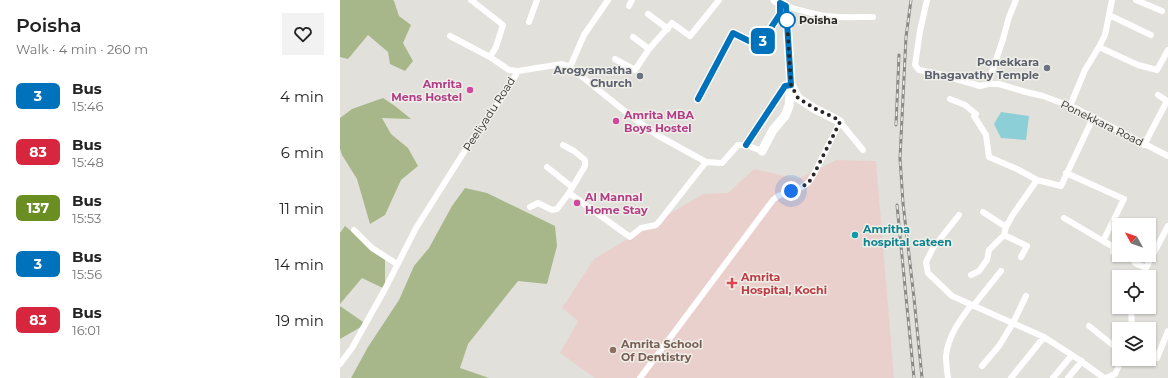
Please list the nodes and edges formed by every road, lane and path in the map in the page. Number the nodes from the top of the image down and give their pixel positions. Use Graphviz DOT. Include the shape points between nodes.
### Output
graph roads {
  1 [pos="471,0"];
  2 [pos="537,0"];
  3 [pos="608,0"];
  4 [pos="632,0"];
  5 [pos="719,0"];
  6 [pos="924,0"];
  7 [pos="927,0"];
  8 [pos="1016,0"];
  9 [pos="1112,0"];
  10 [pos="1136,0"];
  11 [pos="780,3"];
  12 [pos="629,6"];
  13 [pos="1162,11"];
  14 [pos="648,14"];
  15 [pos="1109,15"];
  16 [pos="873,17"];
  17 [pos="529,22"];
  18 [pos="668,29"];
  19 [pos="920,31"];
  20 [pos="1151,35"];
  21 [pos="450,36"];
  22 [pos="633,37"];
  23 [pos="1099,47"];
  24 [pos="649,49"];
  25 [pos="1168,50"];
  26 [pos="490,57"];
  27 [pos="615,59"];
  28 [pos="570,66"];
  29 [pos="518,71"];
  30 [pos="988,84"];
  31 [pos="791,85"];
  32 [pos="1158,95"];
  33 [pos="698,99"];
  34 [pos="950,99"];
  35 [pos="1167,100"];
  36 [pos="1070,106"];
  37 [pos="1092,118"];
  38 [pos="840,122"];
  39 [pos="563,144"];
  40 [pos="746,145"];
  41 [pos="1144,145"];
  42 [pos="863,150"];
  43 [pos="762,151"];
  44 [pos="1168,156"];
  45 [pos="706,162"];
  46 [pos="547,167"];
  47 [pos="1066,173"];
  48 [pos="1037,180"];
  49 [pos="572,187"];
  50 [pos="569,193"];
  51 [pos="530,207"];
  52 [pos="983,212"];
  53 [pos="959,215"];
  54 [pos="1064,218"];
  55 [pos="1168,226"];
  56 [pos="1006,227"];
  57 [pos="354,230"];
  58 [pos="1004,235"];
  59 [pos="1103,241"];
  60 [pos="1112,246"];
  61 [pos="1021,257"];
  62 [pos="1135,262"];
  63 [pos="397,264"];
  64 [pos="1146,268"];
  65 [pos="1001,271"];
  66 [pos="971,275"];
  67 [pos="1026,296"];
  68 [pos="972,305"];
  69 [pos="1013,323"];
  70 [pos="1089,326"];
  71 [pos="1168,331"];
  72 [pos="1044,336"];
  73 [pos="1112,344"];
  74 [pos="1072,355"];
  75 [pos="1156,358"];
  76 [pos="1082,361"];
  77 [pos="340,364"];
  78 [pos="982,366"];
  79 [pos="1119,366"];
  80 [pos="640,378"];
  81 [pos="948,378"];
  82 [pos="1011,378"];
  83 [pos="1053,378"];
  84 [pos="1068,378"];
  85 [pos="1105,378"];
  1 -- 26 [label="street" via="503,25"];
  2 -- 17 [label="street"];
  3 -- 28 [label="street" via="584,35"];
  4 -- 12 [label="street"];
  5 -- 18 [label="street" via="690,36 672,23"];
  6 -- 19 [label="street" via="918,29"];
  7 -- 19 [label="street, Ponekkara Road"];
  8 -- 30 [label="street"];
  9 -- 15 [label="street"];
  10 -- 13 [label="street"];
  11 -- 16 [label="street" via="826,16"];
  11 -- 31 [label="street"];
  11 -- 33 [label="street" via="780,14 759,46 733,33"];
  14 -- 18 [label="street"];
  15 -- 20 [label="street"];
  15 -- 23 [label="street" via="1105,35"];
  18 -- 24 [label="street"];
  19 -- 30 [label="street, Ponekkara Road" via="915,65 919,70 980,86"];
  21 -- 26 [label="street"];
  22 -- 24 [label="street"];
  23 -- 25 [label="street" via="1138,65 1157,70"];
  23 -- 36 [label="street" via="1085,70"];
  24 -- 27 [label="street" via="635,70"];
  26 -- 29 [label="street" via="509,70"];
  28 -- 29 [label="street, Peeliyadu Road" via="562,64"];
  28 -- 45 [label="street" via="657,135"];
  29 -- 63 [label="street, Peeliyadu Road" via="416,228"];
  30 -- 36 [label="street, Ponekkara Road" via="1003,85"];
  31 -- 38 [label="street" via="798,98"];
  31 -- 40 [label="street" via="785,86"];
  31 -- 43 [label="street" via="789,106 785,116 772,130"];
  32 -- 35 [label="street"];
  34 -- 48 [label="street" via="965,105 975,115 986,134 989,157"];
  35 -- 41 [label="street"];
  36 -- 37 [label="street, Ponekkara Road"];
  37 -- 41 [label="street, Ponekkara Road"];
  37 -- 47 [label="street"];
  38 -- 42 [label="street"];
  38 -- 80 [label="street" via="809,182 773,200"];
  39 -- 49 [label="street" via="585,160 585,166"];
  40 -- 43 [label="street"];
  40 -- 45 [label="street" via="738,145 722,163"];
  41 -- 44 [label="street, Ponekkara Road"];
  45 -- 50 [label="street" via="656,225 641,228 630,238"];
  46 -- 49 [label="street"];
  47 -- 48 [label="street" via="1061,186"];
  47 -- 59 [label="street" via="1124,199"];
  48 -- 56 [label="street"];
  49 -- 50 [label="street"];
  50 -- 51 [label="street" via="557,209 552,210 538,203"];
  52 -- 56 [label="street"];
  53 -- 68 [label="street" via="933,248 926,262 928,273 952,296"];
  54 -- 59 [label="street"];
  55 -- 64 [label="street"];
  56 -- 58 [label="street"];
  57 -- 63 [label="street" via="372,248"];
  58 -- 61 [label="street" via="1027,246"];
  58 -- 66 [label="street" via="989,250 987,260 980,271"];
  59 -- 60 [label="street"];
  62 -- 64 [label="street"];
  63 -- 77 [label="street, Peeliyadu Road" via="352,348"];
  65 -- 68 [label="street"];
  67 -- 69 [label="street"];
  68 -- 69 [label="street"];
  68 -- 81 [label="street" via="959,321 950,339 946,356"];
  69 -- 72 [label="street"];
  69 -- 78 [label="street" via="999,346"];
  70 -- 73 [label="street"];
  71 -- 75 [label="street"];
  72 -- 74 [label="street"];
  72 -- 82 [label="street"];
  74 -- 76 [label="street"];
  74 -- 83 [label="street"];
  76 -- 84 [label="street"];
  76 -- 85 [label="street"];
  79 -- 85 [label="street" via="1115,374"];
}
